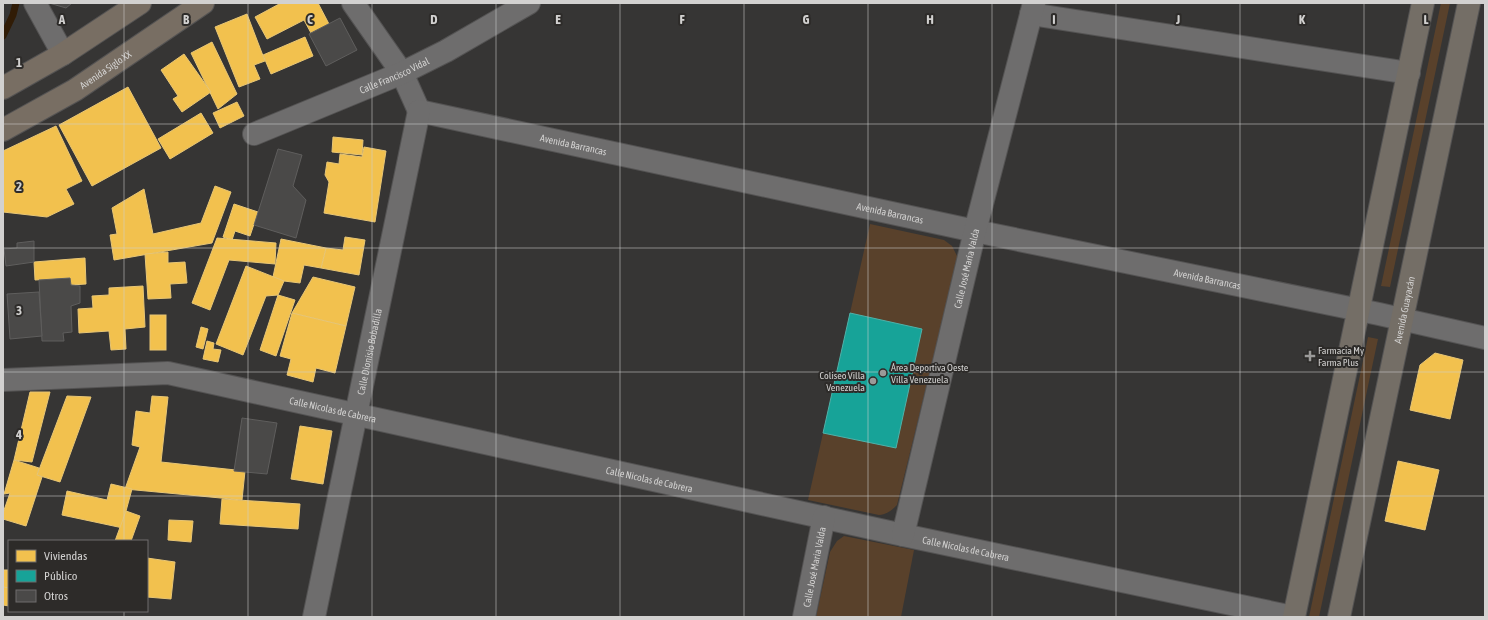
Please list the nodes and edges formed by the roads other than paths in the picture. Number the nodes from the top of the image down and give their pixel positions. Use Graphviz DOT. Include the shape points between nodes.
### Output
graph roads {
  1 [pos="35,3"];
  2 [pos="140,3"];
  3 [pos="203,3"];
  4 [pos="353,3"];
  5 [pos="529,3"];
  6 [pos="1424,3"];
  7 [pos="1469,3"];
  8 [pos="1032,8"];
  9 [pos="63,54"];
  10 [pos="402,73"];
  11 [pos="1409,73"];
  12 [pos="3,88"];
  13 [pos="419,110"];
  14 [pos="3,130"];
  15 [pos="254,134"];
  16 [pos="975,231"];
  17 [pos="1359,310"];
  18 [pos="1402,319"];
  19 [pos="1485,338"];
  20 [pos="3,380"];
  21 [pos="357,414"];
  22 [pos="824,517"];
  23 [pos="903,535"];
  24 [pos="314,617"];
  25 [pos="804,617"];
  26 [pos="1293,617"];
  27 [pos="1339,617"];
  1 -- 9 [label="street"];
  2 -- 9 [label="highway"];
  3 -- 14 [label="highway, Avenida Siglo XX" via="75,90"];
  4 -- 10 [label="street"];
  5 -- 10 [label="street, Calle Francisco Vidal"];
  6 -- 11 [label="main road"];
  7 -- 18 [label="main road, Avenida Guayacán"];
  8 -- 11 [label="street"];
  8 -- 16 [label="street, Calle José Maria Valda"];
  9 -- 12 [label="highway"];
  10 -- 13 [label="street"];
  10 -- 15 [label="street, Calle Francisco Vidal"];
  11 -- 17 [label="main road"];
  13 -- 16 [label="street, Avenida Barrancas"];
  13 -- 21 [label="street, Calle Dionisio Bobadilla"];
  16 -- 17 [label="street, Avenida Barrancas"];
  16 -- 23 [label="street, Calle José Maria Valda"];
  17 -- 18 [label="street, Avenida Barrancas"];
  17 -- 26 [label="main road"];
  18 -- 19 [label="street, Avenida Barrancas"];
  18 -- 27 [label="main road, Avenida Guayacán"];
  20 -- 21 [label="street, Calle Nicolas de Cabrera" via="168,373"];
  21 -- 22 [label="street, Calle Nicolas de Cabrera"];
  21 -- 24 [label="street, Calle Dionisio Bobadilla"];
  22 -- 23 [label="street, Calle Nicolas de Cabrera"];
  22 -- 25 [label="street, Calle José Maria Valda"];
  23 -- 26 [label="street, Calle Nicolas de Cabrera"];
}
